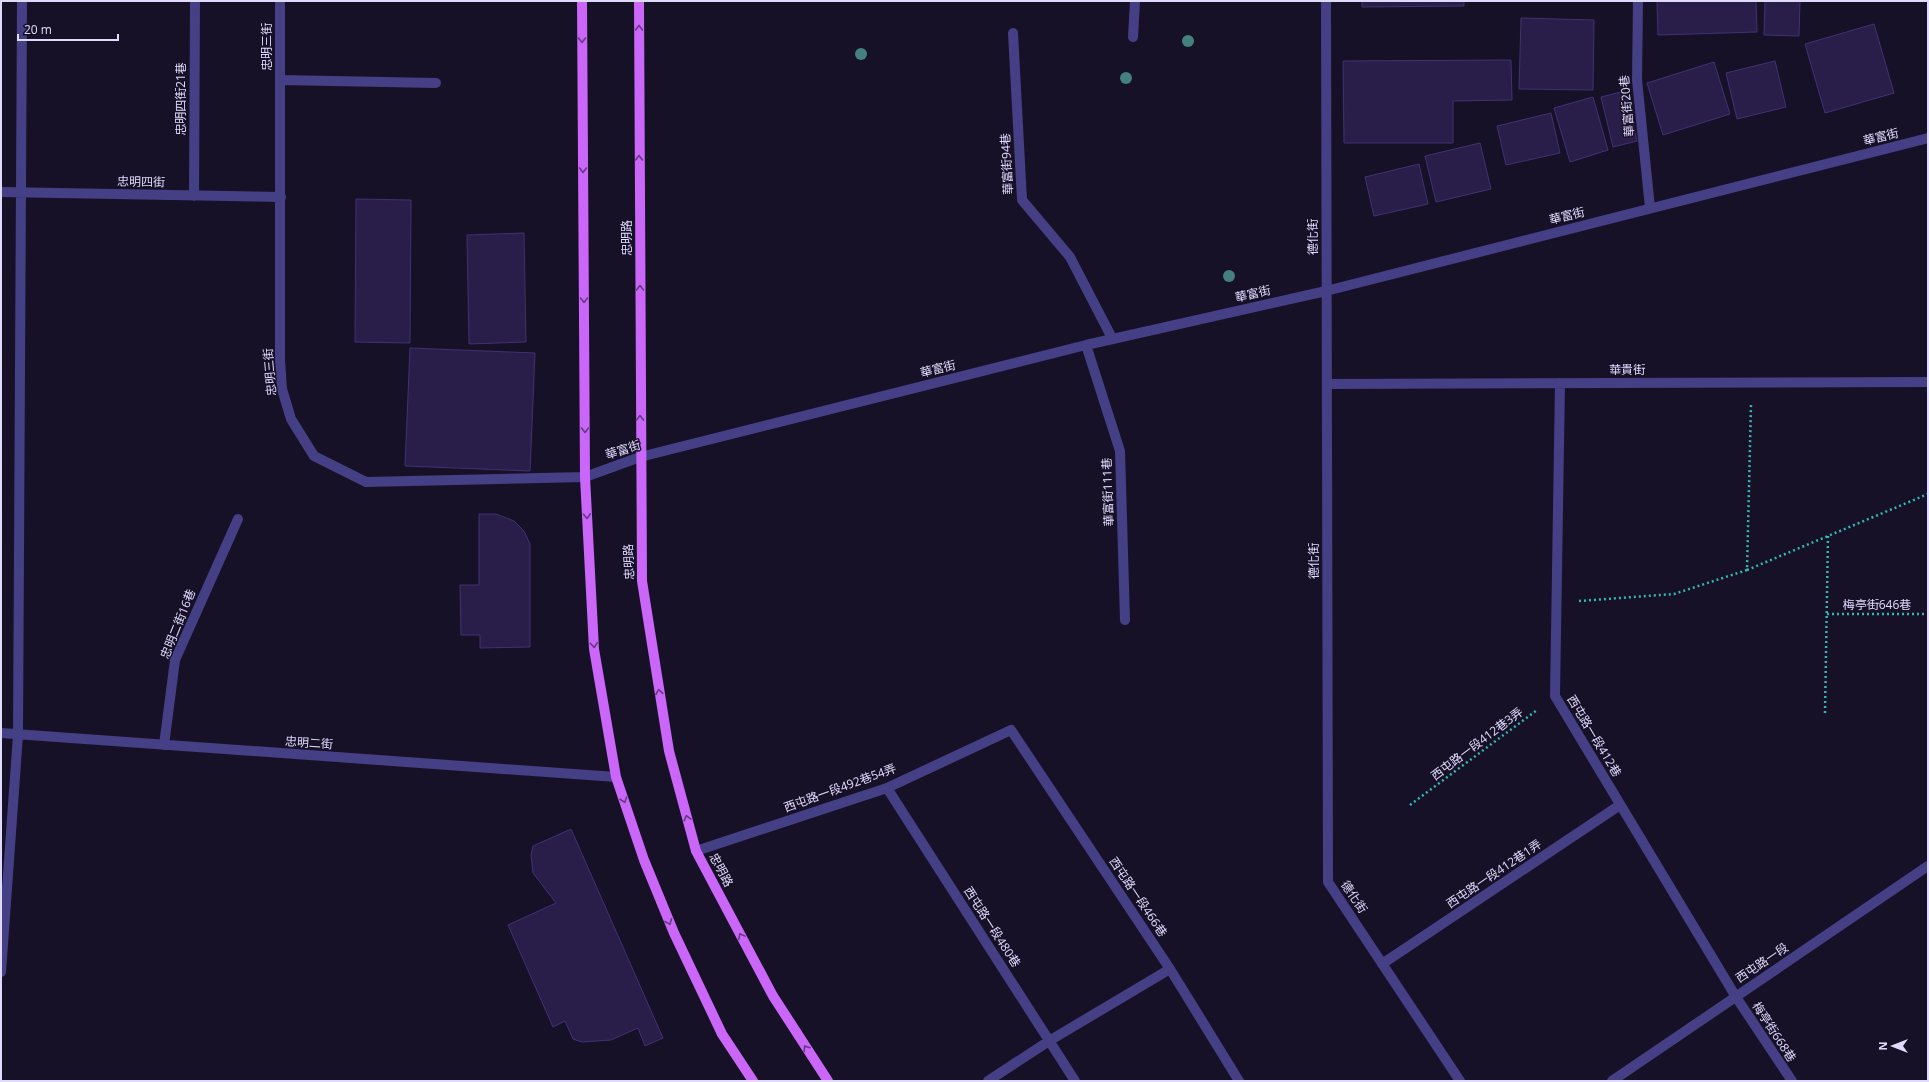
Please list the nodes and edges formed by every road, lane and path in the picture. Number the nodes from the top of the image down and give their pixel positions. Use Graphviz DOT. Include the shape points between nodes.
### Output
graph roads {
  1 [pos="22,1"];
  2 [pos="195,1"];
  3 [pos="280,1"];
  4 [pos="582,1"];
  5 [pos="639,1"];
  6 [pos="1135,1"];
  7 [pos="1326,1"];
  8 [pos="1638,1"];
  9 [pos="1014,33"];
  10 [pos="1133,37"];
  11 [pos="280,80"];
  12 [pos="436,83"];
  13 [pos="1928,138"];
  14 [pos="1,192"];
  15 [pos="20,192"];
  16 [pos="194,196"];
  17 [pos="281,197"];
  18 [pos="1650,208"];
  19 [pos="1326,291"];
  20 [pos="1112,338"];
  21 [pos="1086,345"];
  22 [pos="1751,382"];
  23 [pos="1928,382"];
  24 [pos="1560,383"];
  25 [pos="1327,384"];
  26 [pos="640,457"];
  27 [pos="585,477"];
  28 [pos="1928,494"];
  29 [pos="238,519"];
  30 [pos="1828,535"];
  31 [pos="1747,570"];
  32 [pos="1557,602"];
  33 [pos="1827,614"];
  34 [pos="1928,614"];
  35 [pos="1125,620"];
  36 [pos="1555,696"];
  37 [pos="1825,713"];
  38 [pos="1011,730"];
  39 [pos="1,733"];
  40 [pos="18,735"];
  41 [pos="164,746"];
  42 [pos="616,777"];
  43 [pos="887,788"];
  44 [pos="1410,805"];
  45 [pos="1620,805"];
  46 [pos="696,851"];
  47 [pos="1928,866"];
  48 [pos="1382,964"];
  49 [pos="1170,969"];
  50 [pos="1,972"];
  51 [pos="1736,997"];
  52 [pos="1049,1041"];
  53 [pos="753,1081"];
  54 [pos="828,1081"];
  55 [pos="988,1081"];
  56 [pos="1075,1081"];
  57 [pos="1239,1081"];
  58 [pos="1460,1081"];
  59 [pos="1612,1081"];
  60 [pos="1792,1081"];
  1 -- 15 [label="street"];
  2 -- 16 [label="street, 忠明四街21巷"];
  3 -- 11 [label="street, 忠明三街"];
  4 -- 27 [label="main road, one-way"];
  26 -- 5 [label="main road, 忠明路, one-way"];
  6 -- 10 [label="street"];
  7 -- 19 [label="street, 德化街"];
  8 -- 18 [label="street, 華富街20巷" via="1638,80"];
  9 -- 20 [label="street, 華富街94巷" via="1022,200 1070,258"];
  11 -- 12 [label="street"];
  11 -- 17 [label="street, 忠明三街"];
  13 -- 18 [label="street, 華富街"];
  14 -- 15 [label="street, 忠明四街"];
  15 -- 16 [label="street, 忠明四街"];
  15 -- 40 [label="street"];
  16 -- 17 [label="street, 忠明四街"];
  17 -- 27 [label="street, 忠明三街" via="282,389 291,419 314,456 366,482"];
  18 -- 19 [label="street, 華富街"];
  19 -- 20 [label="street, 華富街"];
  19 -- 25 [label="street, 德化街"];
  20 -- 21 [label="street, 華富街"];
  21 -- 26 [label="street, 華富街"];
  21 -- 35 [label="street, 華富街111巷" via="1120,451"];
  22 -- 23 [label="street, 華貴街"];
  22 -- 24 [label="street, 華貴街"];
  22 -- 31 [label="path"];
  24 -- 25 [label="street, 華貴街"];
  24 -- 32 [label="street, 西屯路一段412巷"];
  25 -- 48 [label="street, 德化街" via="1328,882"];
  26 -- 27 [label="street, 華富街"];
  46 -- 26 [label="main road, 忠明路, one-way" via="669,751 642,581"];
  27 -- 42 [label="main road, one-way" via="594,649"];
  28 -- 30 [label="path"];
  29 -- 41 [label="street, 忠明二街16巷" via="175,660"];
  30 -- 31 [label="path"];
  30 -- 33 [label="path, 梅亭街646巷"];
  31 -- 32 [label="path" via="1674,594"];
  32 -- 36 [label="street, 西屯路一段412巷"];
  33 -- 34 [label="path, 梅亭街646巷"];
  33 -- 37 [label="path, 梅亭街646巷"];
  36 -- 44 [label="path, 西屯路一段412巷3弄"];
  36 -- 45 [label="street, 西屯路一段412巷"];
  38 -- 43 [label="street, 西屯路一段492巷54弄"];
  38 -- 49 [label="street, 西屯路一段466巷"];
  39 -- 40 [label="street, 忠明二街"];
  40 -- 41 [label="street, 忠明二街"];
  40 -- 50 [label="street"];
  41 -- 42 [label="street, 忠明二街"];
  42 -- 53 [label="main road, one-way" via="644,860 674,933 722,1034"];
  43 -- 46 [label="street, 西屯路一段492巷54弄"];
  43 -- 52 [label="street, 西屯路一段480巷"];
  45 -- 48 [label="street, 西屯路一段412巷1弄"];
  45 -- 51 [label="street, 西屯路一段412巷"];
  54 -- 46 [label="main road, 忠明路, one-way" via="773,996"];
  47 -- 51 [label="street, 西屯路一段"];
  48 -- 58 [label="street, 德化街"];
  49 -- 52 [label="street"];
  49 -- 57 [label="street, 西屯路一段466巷"];
  51 -- 59 [label="street, 西屯路一段"];
  51 -- 60 [label="street, 梅亭街668巷"];
  52 -- 55 [label="street"];
  52 -- 56 [label="street, 西屯路一段480巷"];
}
